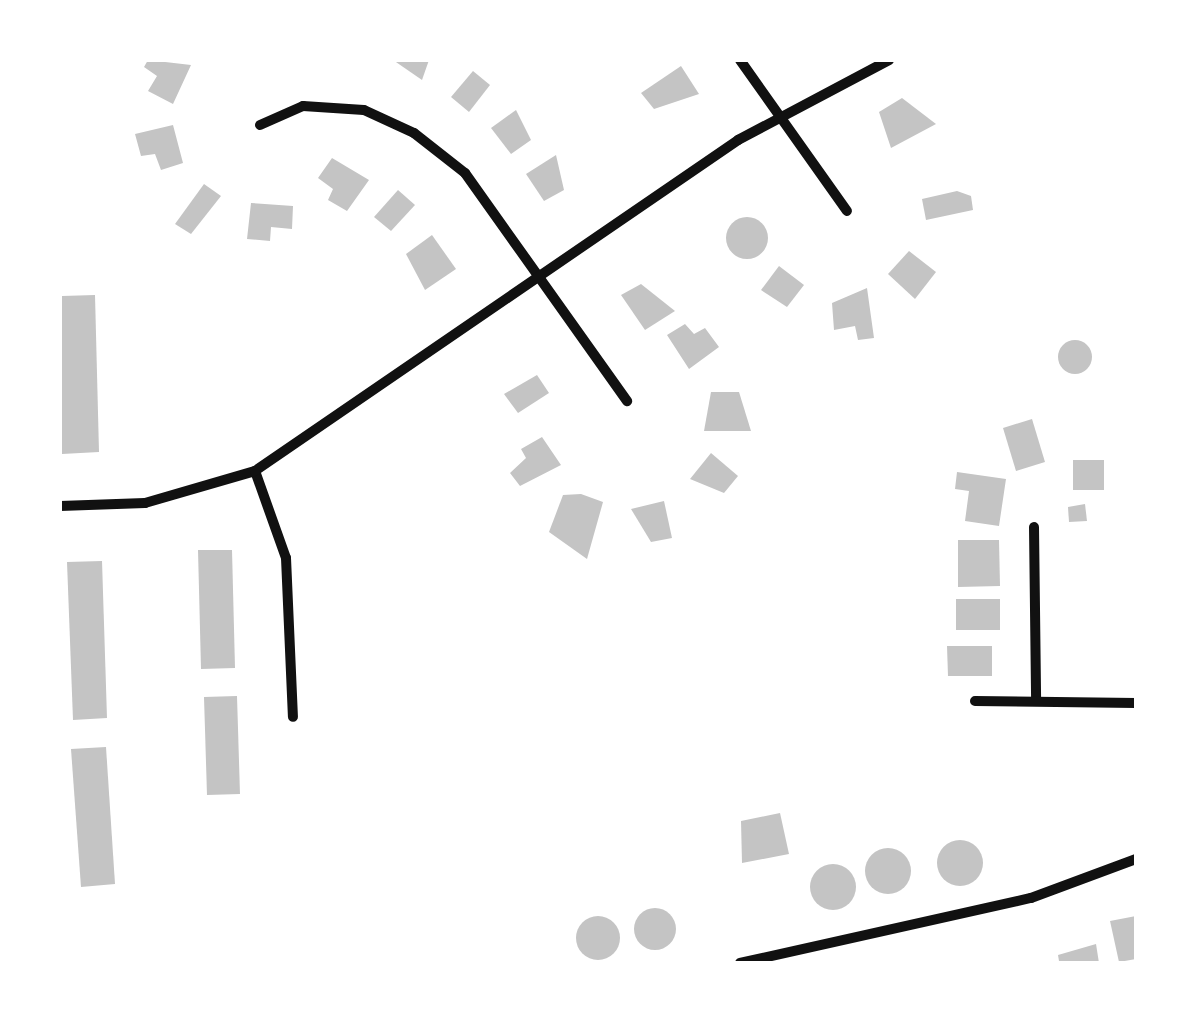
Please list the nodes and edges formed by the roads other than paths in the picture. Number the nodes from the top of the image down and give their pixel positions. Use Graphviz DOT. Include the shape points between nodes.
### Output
graph roads {
  1 [pos="740,60"];
  2 [pos="889,60"];
  3 [pos="778,114"];
  4 [pos="260,124"];
  5 [pos="846,211"];
  6 [pos="538,280"];
  7 [pos="627,400"];
  8 [pos="255,471"];
  9 [pos="60,506"];
  10 [pos="1034,526"];
  11 [pos="1036,697"];
  12 [pos="975,701"];
  13 [pos="1136,703"];
  14 [pos="294,717"];
  15 [pos="1136,859"];
  16 [pos="740,963"];
  1 -- 3 [label="street"];
  2 -- 3 [label="street"];
  3 -- 5 [label="street"];
  3 -- 6 [label="street"];
  4 -- 6 [label="street" via="303,106 364,110 414,133 464,174"];
  6 -- 7 [label="street"];
  6 -- 8 [label="street"];
  8 -- 9 [label="street" via="145,503"];
  8 -- 14 [label="street" via="286,558"];
  10 -- 11 [label="street"];
  11 -- 12 [label="street"];
  11 -- 13 [label="street"];
  15 -- 16 [label="street" via="1031,898"];
}
